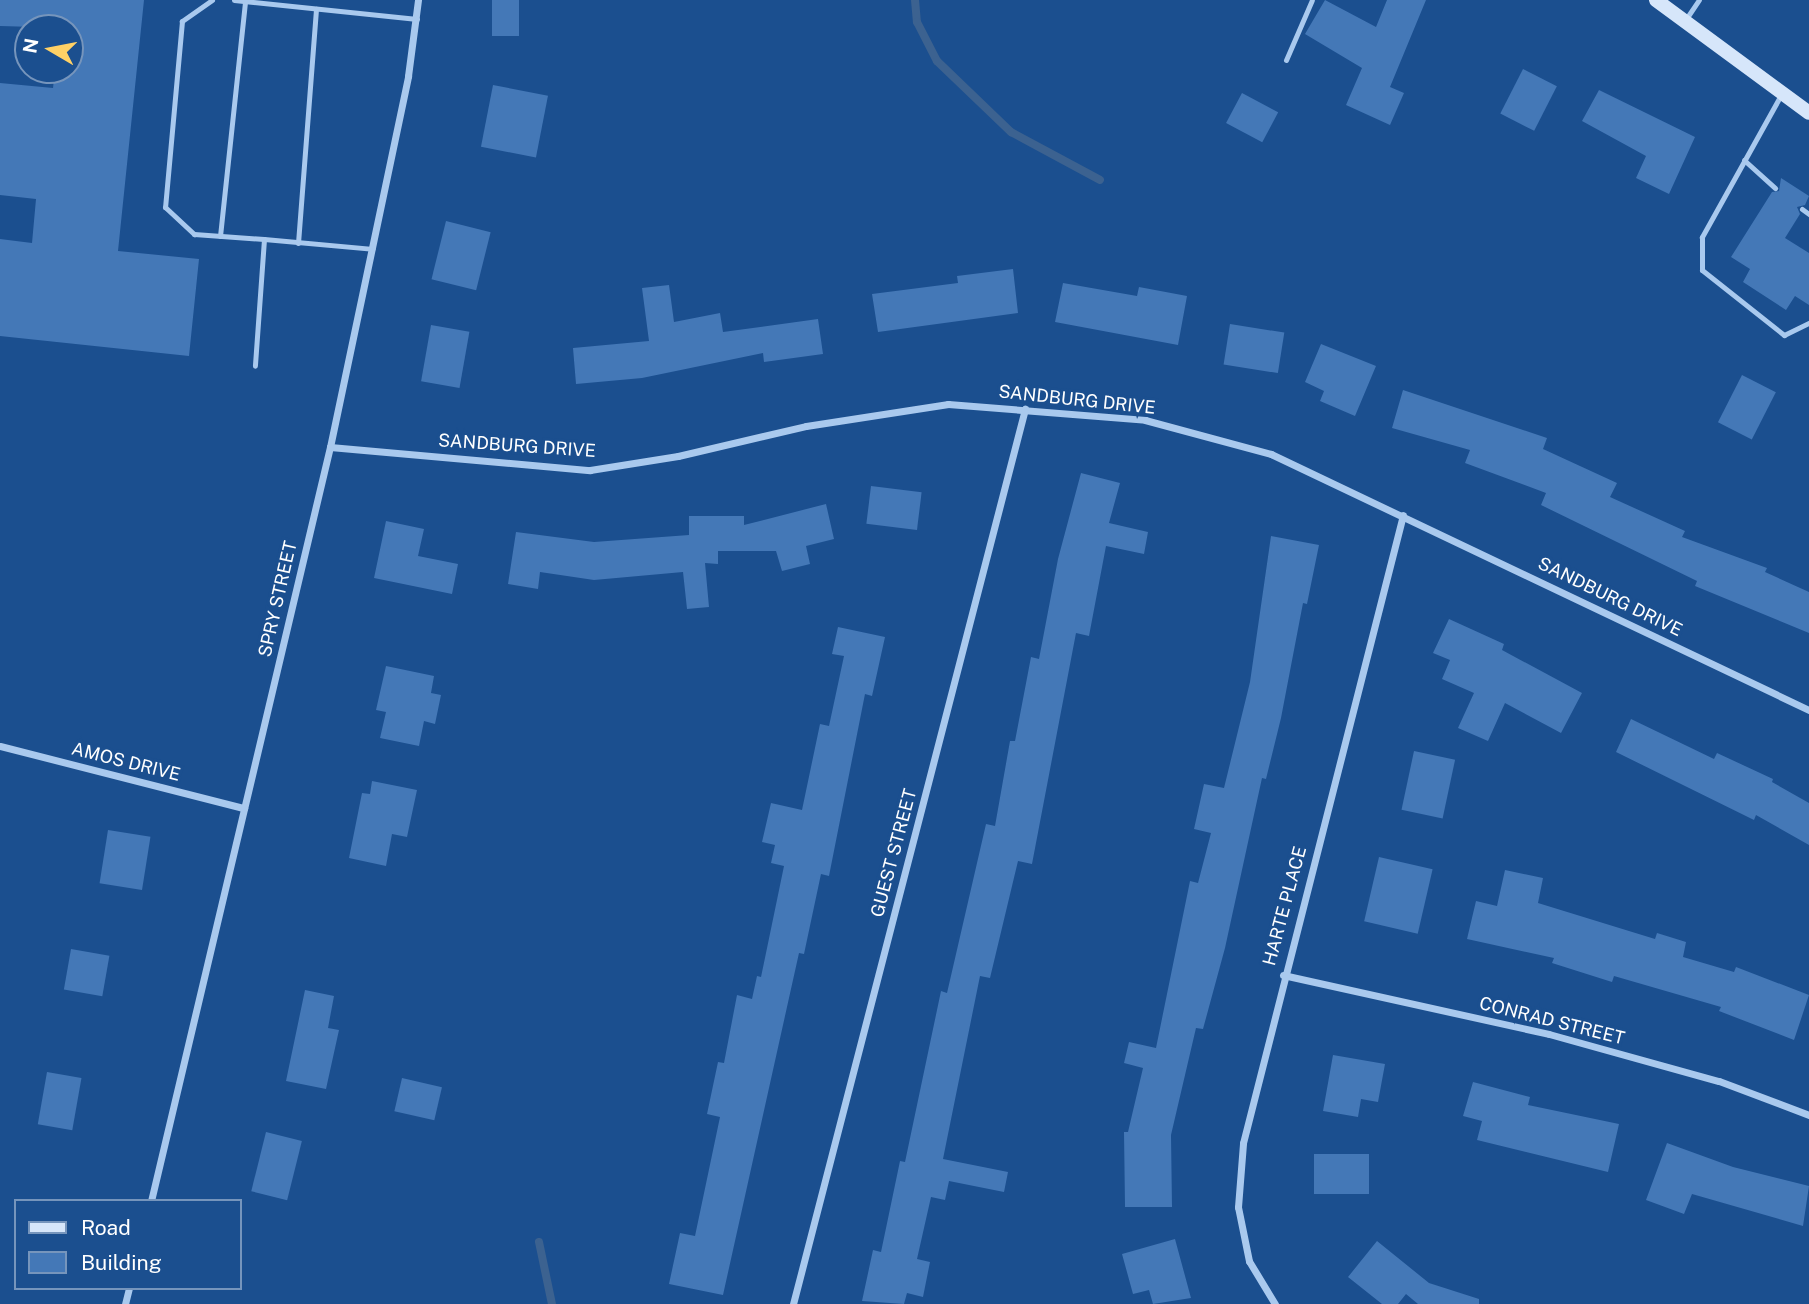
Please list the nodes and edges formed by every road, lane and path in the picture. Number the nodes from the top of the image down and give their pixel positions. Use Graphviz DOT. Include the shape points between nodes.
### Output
graph roads {
  1 [pos="212,0"];
  2 [pos="234,0"];
  3 [pos="418,0"];
  4 [pos="1312,0"];
  5 [pos="1656,0"];
  6 [pos="1699,0"];
  7 [pos="245,1"];
  8 [pos="316,9"];
  9 [pos="417,19"];
  10 [pos="1684,21"];
  11 [pos="1286,60"];
  12 [pos="1782,93"];
  13 [pos="1808,110"];
  14 [pos="1744,160"];
  15 [pos="1775,188"];
  16 [pos="1802,209"];
  17 [pos="1809,214"];
  18 [pos="220,236"];
  19 [pos="264,239"];
  20 [pos="298,243"];
  21 [pos="373,249"];
  22 [pos="1809,323"];
  23 [pos="254,366"];
  24 [pos="1025,409"];
  25 [pos="330,447"];
  26 [pos="1403,515"];
  27 [pos="1809,710"];
  28 [pos="0,746"];
  29 [pos="244,808"];
  30 [pos="1283,975"];
  31 [pos="1809,1115"];
  32 [pos="151,1199"];
  33 [pos="793,1304"];
  34 [pos="1275,1304"];
  1 -- 18 [label="lane" via="182,21 165,207 194,234"];
  2 -- 7 [label="lane"];
  3 -- 9 [label="street, SPRY STREET"];
  4 -- 11 [label="lane"];
  5 -- 10 [label="main road"];
  6 -- 10 [label="lane"];
  7 -- 8 [label="lane"];
  7 -- 18 [label="lane"];
  8 -- 9 [label="lane"];
  8 -- 20 [label="lane"];
  9 -- 21 [label="street, SPRY STREET"];
  10 -- 12 [label="main road"];
  12 -- 13 [label="main road"];
  12 -- 14 [label="lane"];
  14 -- 15 [label="lane"];
  14 -- 22 [label="lane" via="1702,237 1702,270 1784,335"];
  16 -- 17 [label="lane"];
  18 -- 19 [label="lane"];
  19 -- 20 [label="lane"];
  19 -- 23 [label="lane"];
  20 -- 21 [label="lane"];
  21 -- 25 [label="street, SPRY STREET"];
  24 -- 25 [label="street, SANDBURG DRIVE" via="948,404 806,426 678,456 590,470"];
  24 -- 26 [label="street, SANDBURG DRIVE" via="1145,420 1271,454"];
  24 -- 33 [label="street, GUEST STREET"];
  25 -- 29 [label="street, SPRY STREET"];
  26 -- 27 [label="street, SANDBURG DRIVE"];
  26 -- 30 [label="street, HARTE PLACE"];
  28 -- 29 [label="street, AMOS DRIVE"];
  29 -- 32 [label="street, SPRY STREET"];
  30 -- 31 [label="street, CONRAD STREET" via="1549,1034 1719,1081"];
  30 -- 34 [label="street, HARTE PLACE" via="1244,1143 1238,1207 1249,1261"];
}
